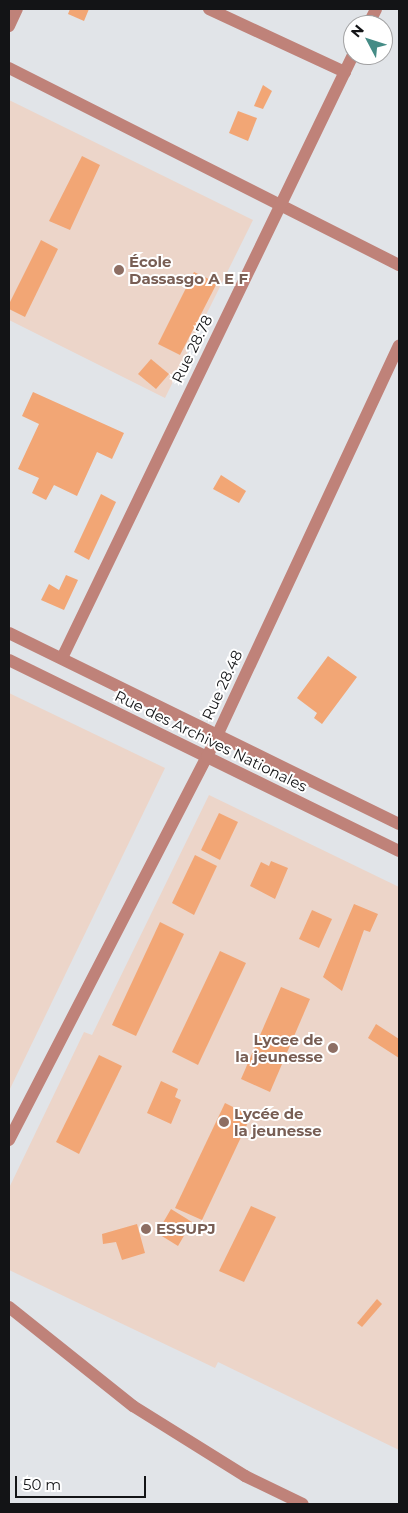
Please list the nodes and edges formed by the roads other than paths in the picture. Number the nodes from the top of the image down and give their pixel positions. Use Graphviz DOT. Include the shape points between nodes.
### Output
graph roads {
  1 [pos="17,9"];
  2 [pos="209,9"];
  3 [pos="9,26"];
  4 [pos="349,65"];
  5 [pos="9,68"];
  6 [pos="345,72"];
  7 [pos="281,203"];
  8 [pos="399,265"];
  9 [pos="399,346"];
  10 [pos="9,633"];
  11 [pos="62,658"];
  12 [pos="9,660"];
  13 [pos="217,734"];
  14 [pos="206,756"];
  15 [pos="399,824"];
  16 [pos="399,851"];
  17 [pos="9,1140"];
  18 [pos="9,1307"];
  19 [pos="303,1504"];
  1 -- 3 [label="street"];
  2 -- 6 [label="street"];
  4 -- 6 [label="street, Rue 28.78"];
  5 -- 7 [label="street"];
  6 -- 7 [label="street, Rue 28.78"];
  7 -- 8 [label="street"];
  7 -- 11 [label="street, Rue 28.78"];
  9 -- 13 [label="street, Rue 28.48"];
  10 -- 11 [label="street, Rue des Archives Nationales"];
  11 -- 13 [label="street, Rue des Archives Nationales"];
  12 -- 14 [label="street, Rue des Archives Nationales"];
  13 -- 14 [label="street, Rue 28.48"];
  13 -- 15 [label="street, Rue des Archives Nationales"];
  14 -- 16 [label="street, Rue des Archives Nationales"];
  14 -- 17 [label="street, Rue 28.48"];
  18 -- 19 [label="street" via="133,1406 245,1476"];
}
